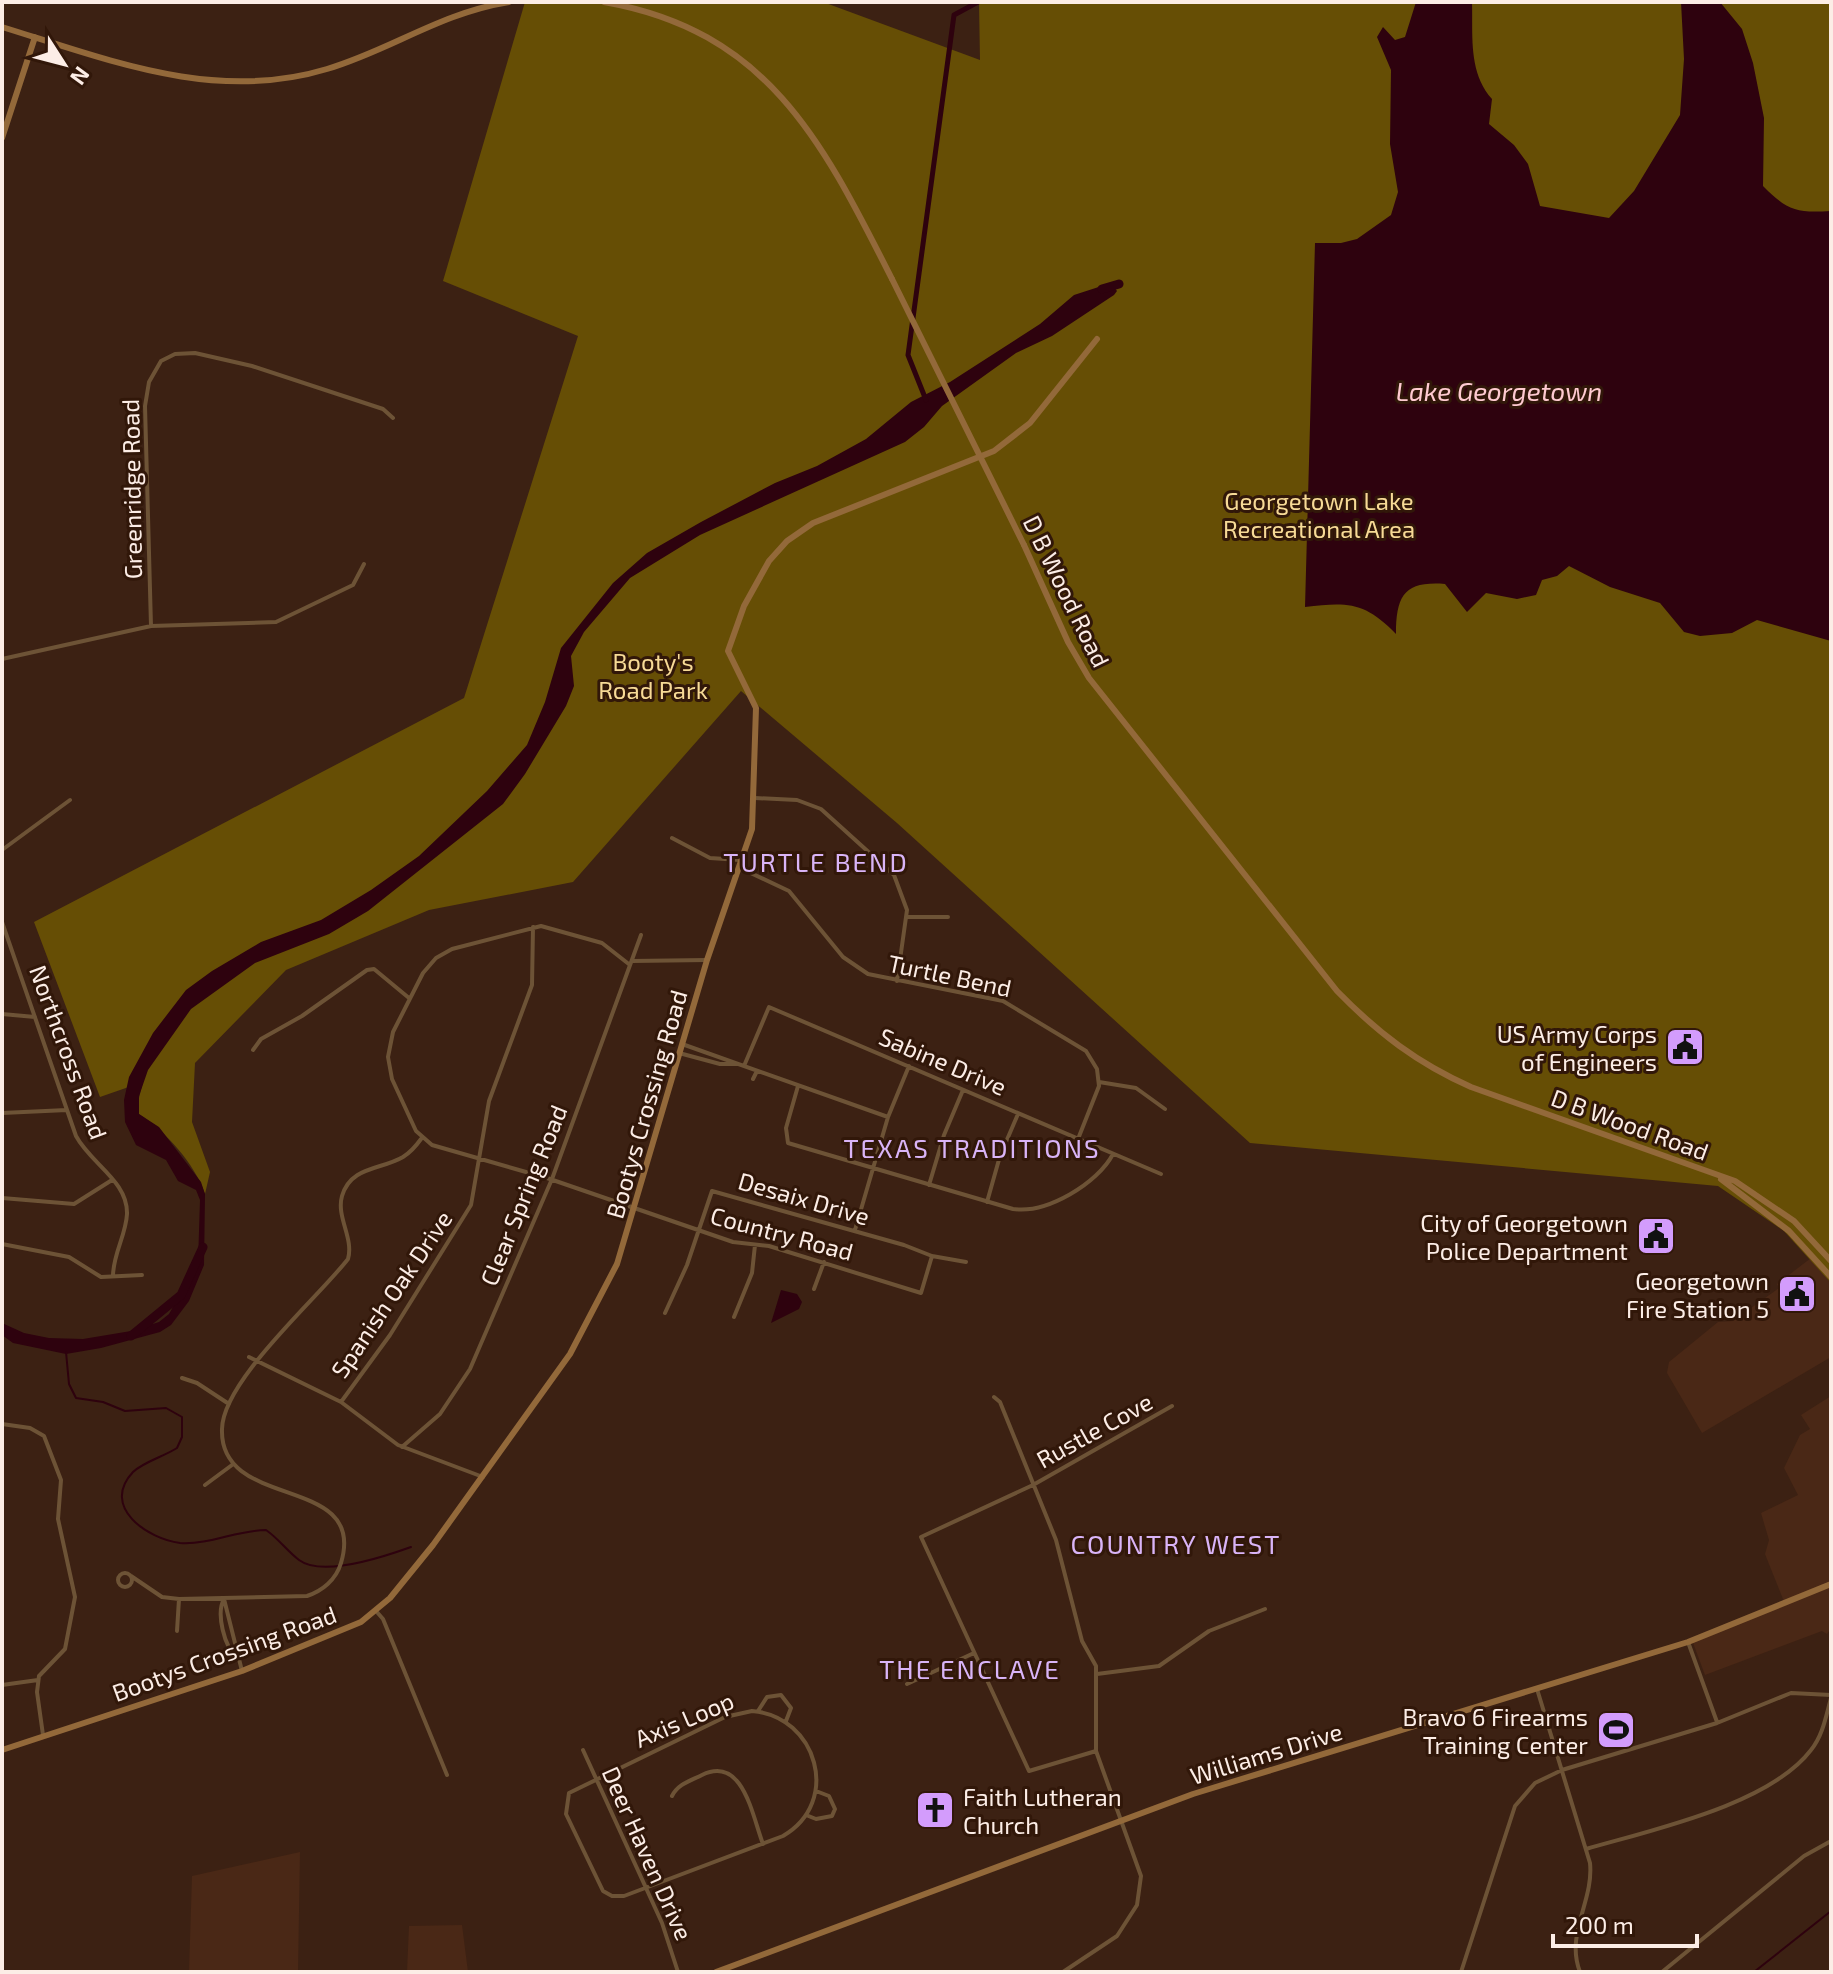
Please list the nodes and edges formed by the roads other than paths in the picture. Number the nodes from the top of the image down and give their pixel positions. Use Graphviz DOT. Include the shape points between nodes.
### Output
graph roads {
  1 [pos="509,2"];
  2 [pos="604,2"];
  3 [pos="2,27"];
  4 [pos="35,37"];
  5 [pos="2,138"];
  6 [pos="1097,339"];
  7 [pos="393,418"];
  8 [pos="364,564"];
  9 [pos="151,626"];
  10 [pos="2,659"];
  11 [pos="755,798"];
  12 [pos="70,800"];
  13 [pos="672,838"];
  14 [pos="2,850"];
  15 [pos="741,864"];
  16 [pos="908,917"];
  17 [pos="948,917"];
  18 [pos="2,922"];
  19 [pos="533,927"];
  20 [pos="641,935"];
  21 [pos="707,960"];
  22 [pos="631,963"];
  23 [pos="897,981"];
  24 [pos="410,999"];
  25 [pos="2,1014"];
  26 [pos="35,1017"];
  27 [pos="682,1044"];
  28 [pos="253,1050"];
  29 [pos="679,1053"];
  30 [pos="737,1064"];
  31 [pos="744,1066"];
  32 [pos="909,1066"];
  33 [pos="757,1071"];
  34 [pos="753,1079"];
  35 [pos="1099,1082"];
  36 [pos="798,1086"];
  37 [pos="963,1090"];
  38 [pos="1165,1109"];
  39 [pos="68,1110"];
  40 [pos="2,1113"];
  41 [pos="1018,1114"];
  42 [pos="888,1117"];
  43 [pos="421,1139"];
  44 [pos="1078,1139"];
  45 [pos="1113,1154"];
  46 [pos="478,1158"];
  47 [pos="872,1170"];
  48 [pos="1161,1174"];
  49 [pos="552,1179"];
  50 [pos="1721,1179"];
  51 [pos="113,1180"];
  52 [pos="929,1186"];
  53 [pos="2,1198"];
  54 [pos="987,1202"];
  55 [pos="634,1209"];
  56 [pos="1779,1210"];
  57 [pos="1774,1218"];
  58 [pos="700,1230"];
  59 [pos="855,1230"];
  60 [pos="2,1244"];
  61 [pos="755,1245"];
  62 [pos="932,1256"];
  63 [pos="824,1262"];
  64 [pos="966,1262"];
  65 [pos="1829,1266"];
  66 [pos="142,1275"];
  67 [pos="113,1276"];
  68 [pos="1831,1277"];
  69 [pos="814,1289"];
  70 [pos="665,1313"];
  71 [pos="734,1317"];
  72 [pos="249,1357"];
  73 [pos="257,1363"];
  74 [pos="182,1378"];
  75 [pos="994,1397"];
  76 [pos="341,1402"];
  77 [pos="229,1404"];
  78 [pos="1172,1406"];
  79 [pos="2,1424"];
  80 [pos="402,1447"];
  81 [pos="232,1464"];
  82 [pos="483,1477"];
  83 [pos="205,1485"];
  84 [pos="1033,1485"];
  85 [pos="131,1576"];
  86 [pos="1831,1584"];
  87 [pos="179,1599"];
  88 [pos="224,1599"];
  89 [pos="1265,1609"];
  90 [pos="376,1611"];
  91 [pos="177,1631"];
  92 [pos="1688,1642"];
  93 [pos="974,1653"];
  94 [pos="242,1671"];
  95 [pos="1097,1674"];
  96 [pos="38,1680"];
  97 [pos="907,1684"];
  98 [pos="2,1685"];
  99 [pos="1537,1689"];
  100 [pos="1831,1696"];
  101 [pos="758,1711"];
  102 [pos="786,1721"];
  103 [pos="1717,1723"];
  104 [pos="43,1735"];
  105 [pos="2,1750"];
  106 [pos="583,1750"];
  107 [pos="1096,1751"];
  108 [pos="1562,1770"];
  109 [pos="447,1775"];
  110 [pos="595,1778"];
  111 [pos="816,1791"];
  112 [pos="672,1796"];
  113 [pos="806,1815"];
  114 [pos="1122,1821"];
  115 [pos="1831,1841"];
  116 [pos="763,1844"];
  117 [pos="1586,1849"];
  118 [pos="646,1887"];
  119 [pos="1070,1970"];
  120 [pos="678,1972"];
  121 [pos="716,1972"];
  122 [pos="1063,1972"];
  123 [pos="1461,1972"];
  124 [pos="1580,1972"];
  125 [pos="1662,1972"];
  1 -- 4 [label="main road" via="452,15 327,69 261,82 174,78"];
  2 -- 50 [label="main road, D B Wood Road, bridge" via="637,9 706,37 755,70 824,152 1089,678 1337,991 1377,1032 1436,1071 1677,1158"];
  3 -- 4 [label="main road"];
  4 -- 5 [label="main road"];
  6 -- 11 [label="main road, Bootys Crossing Road" via="1030,423 1005,445 813,523 769,561 737,620 728,651 755,703"];
  7 -- 9 [label="street, Greenridge Road" via="383,409 252,366 187,352 161,361 149,382 145,406"];
  8 -- 9 [label="street" via="353,585 276,622"];
  9 -- 10 [label="street"];
  11 -- 15 [label="main road, Bootys Crossing Road"];
  11 -- 16 [label="street" via="797,800 821,809 894,875"];
  12 -- 14 [label="street"];
  13 -- 15 [label="street, Turtle Bend" via="710,858"];
  15 -- 21 [label="main road, Bootys Crossing Road"];
  15 -- 23 [label="street, Turtle Bend" via="795,896 853,965 876,978"];
  16 -- 17 [label="street"];
  16 -- 23 [label="street"];
  18 -- 26 [label="street, Northcross Road"];
  19 -- 22 [label="street" via="594,939"];
  19 -- 24 [label="street" via="442,953 428,966"];
  19 -- 46 [label="street, Spanish Oak Drive" via="532,985 489,1101"];
  20 -- 22 [label="street, Clear Spring Road"];
  21 -- 22 [label="street"];
  21 -- 27 [label="main road, Bootys Crossing Road"];
  22 -- 49 [label="street, Clear Spring Road"];
  23 -- 35 [label="street, Turtle Bend" via="1010,1004 1086,1051"];
  24 -- 28 [label="street" via="378,971 367,970 261,1039"];
  24 -- 43 [label="street" via="393,1032 388,1057 392,1079"];
  25 -- 26 [label="street"];
  26 -- 39 [label="street, Northcross Road"];
  27 -- 29 [label="main road, Bootys Crossing Road"];
  27 -- 30 [label="street"];
  29 -- 30 [label="street"];
  29 -- 55 [label="main road, Bootys Crossing Road"];
  30 -- 31 [label="street"];
  31 -- 32 [label="street, Sabine Drive" via="769,1007"];
  31 -- 33 [label="street"];
  32 -- 37 [label="street, Sabine Drive"];
  32 -- 42 [label="street"];
  33 -- 34 [label="street"];
  33 -- 36 [label="street"];
  35 -- 38 [label="street" via="1136,1088"];
  35 -- 44 [label="street"];
  36 -- 42 [label="street"];
  36 -- 47 [label="street" via="786,1128 788,1143"];
  37 -- 41 [label="street, Sabine Drive"];
  37 -- 52 [label="street"];
  39 -- 40 [label="street"];
  39 -- 51 [label="street, Northcross Road" via="81,1146"];
  41 -- 44 [label="street, Sabine Drive"];
  41 -- 54 [label="street"];
  42 -- 47 [label="street"];
  43 -- 46 [label="street, Country Road"];
  43 -- 73 [label="street" via="401,1159 364,1170 349,1184 341,1205 348,1259"];
  44 -- 45 [label="street, Sabine Drive"];
  45 -- 48 [label="street, Sabine Drive"];
  45 -- 54 [label="street" via="1093,1181 1037,1208"];
  46 -- 49 [label="street, Country Road"];
  46 -- 76 [label="street, Spanish Oak Drive" via="465,1216"];
  47 -- 52 [label="street"];
  47 -- 59 [label="street"];
  49 -- 55 [label="street, Country Road"];
  49 -- 80 [label="street, Clear Spring Road" via="462,1384 440,1414"];
  50 -- 56 [label="main road, D B Wood Road" via="1735,1181"];
  50 -- 57 [label="main road, D B Wood Road"];
  51 -- 53 [label="street" via="74,1204"];
  51 -- 67 [label="street, Northcross Road" via="124,1193 127,1217"];
  52 -- 54 [label="street"];
  55 -- 58 [label="street, Country Road"];
  55 -- 82 [label="main road, Bootys Crossing Road" via="617,1264 588,1323"];
  56 -- 57 [label="main road"];
  56 -- 65 [label="main road, D B Wood Road"];
  57 -- 65 [label="main road, D B Wood Road"];
  58 -- 59 [label="street, Desaix Drive" via="712,1191"];
  58 -- 61 [label="street, Country Road"];
  58 -- 70 [label="street, Desaix Drive"];
  59 -- 62 [label="street, Desaix Drive"];
  60 -- 67 [label="street" via="69,1257 101,1277"];
  61 -- 63 [label="street, Country Road"];
  61 -- 71 [label="street" via="752,1273"];
  62 -- 63 [label="street, Country Road" via="921,1293"];
  62 -- 64 [label="street, Desaix Drive"];
  63 -- 69 [label="street"];
  65 -- 68 [label="main road, D B Wood Road"];
  66 -- 67 [label="street"];
  72 -- 73 [label="street"];
  73 -- 76 [label="street"];
  73 -- 77 [label="street"];
  74 -- 77 [label="street"];
  75 -- 84 [label="street"];
  76 -- 80 [label="street"];
  77 -- 81 [label="street" via="221,1431"];
  78 -- 84 [label="street, Rustle Cove"];
  79 -- 96 [label="street" via="44,1436 61,1480 59,1524 75,1597 65,1649"];
  80 -- 82 [label="street"];
  81 -- 83 [label="street"];
  81 -- 88 [label="street" via="255,1481 325,1508 340,1528 342,1557 336,1574 307,1596"];
  82 -- 90 [label="main road, Bootys Crossing Road"];
  84 -- 93 [label="street, Rustle Cove" via="921,1537"];
  84 -- 95 [label="street" via="1056,1540 1082,1641"];
  85 -- 87 [label="street" via="162,1597"];
  86 -- 92 [label="main road, Williams Drive"];
  87 -- 88 [label="street"];
  87 -- 91 [label="street"];
  88 -- 94 [label="street" via="221,1619"];
  89 -- 95 [label="street" via="1208,1632 1159,1666"];
  90 -- 94 [label="main road, Bootys Crossing Road" via="333,1636"];
  90 -- 109 [label="street"];
  92 -- 99 [label="main road, Williams Drive"];
  92 -- 103 [label="street"];
  93 -- 97 [label="street"];
  93 -- 107 [label="street" via="1029,1771"];
  94 -- 104 [label="main road, Bootys Crossing Road"];
  95 -- 107 [label="street"];
  96 -- 98 [label="street"];
  96 -- 104 [label="street"];
  99 -- 108 [label="street"];
  99 -- 114 [label="main road, Williams Drive" via="1239,1779"];
  100 -- 103 [label="street" via="1791,1693"];
  100 -- 117 [label="street" via="1822,1732 1809,1753 1763,1787 1725,1806"];
  101 -- 102 [label="street, Axis Loop"];
  101 -- 102 [label="street" via="767,1697 781,1695 791,1708"];
  101 -- 110 [label="street, Axis Loop" via="731,1715"];
  102 -- 111 [label="street" via="812,1755"];
  103 -- 108 [label="street"];
  104 -- 105 [label="main road, Bootys Crossing Road"];
  106 -- 110 [label="street, Deer Haven Drive"];
  107 -- 114 [label="street"];
  108 -- 117 [label="street"];
  108 -- 123 [label="street" via="1535,1783 1515,1806"];
  110 -- 118 [label="street, Deer Haven Drive"];
  110 -- 118 [label="street, Axis Loop" via="572,1790 565,1810 598,1885 617,1897"];
  111 -- 113 [label="street, Axis Loop"];
  111 -- 113 [label="street" via="829,1796 835,1809 823,1819"];
  112 -- 116 [label="street" via="678,1787 713,1770 732,1774"];
  113 -- 116 [label="street, Axis Loop" via="789,1833"];
  114 -- 119 [label="street" via="1141,1876 1137,1905 1117,1936"];
  114 -- 121 [label="main road, Williams Drive"];
  115 -- 125 [label="street" via="1804,1856"];
  116 -- 118 [label="street, Axis Loop"];
  117 -- 124 [label="street" via="1592,1880 1576,1937"];
  118 -- 120 [label="street, Deer Haven Drive"];
  119 -- 122 [label="street"];
}
